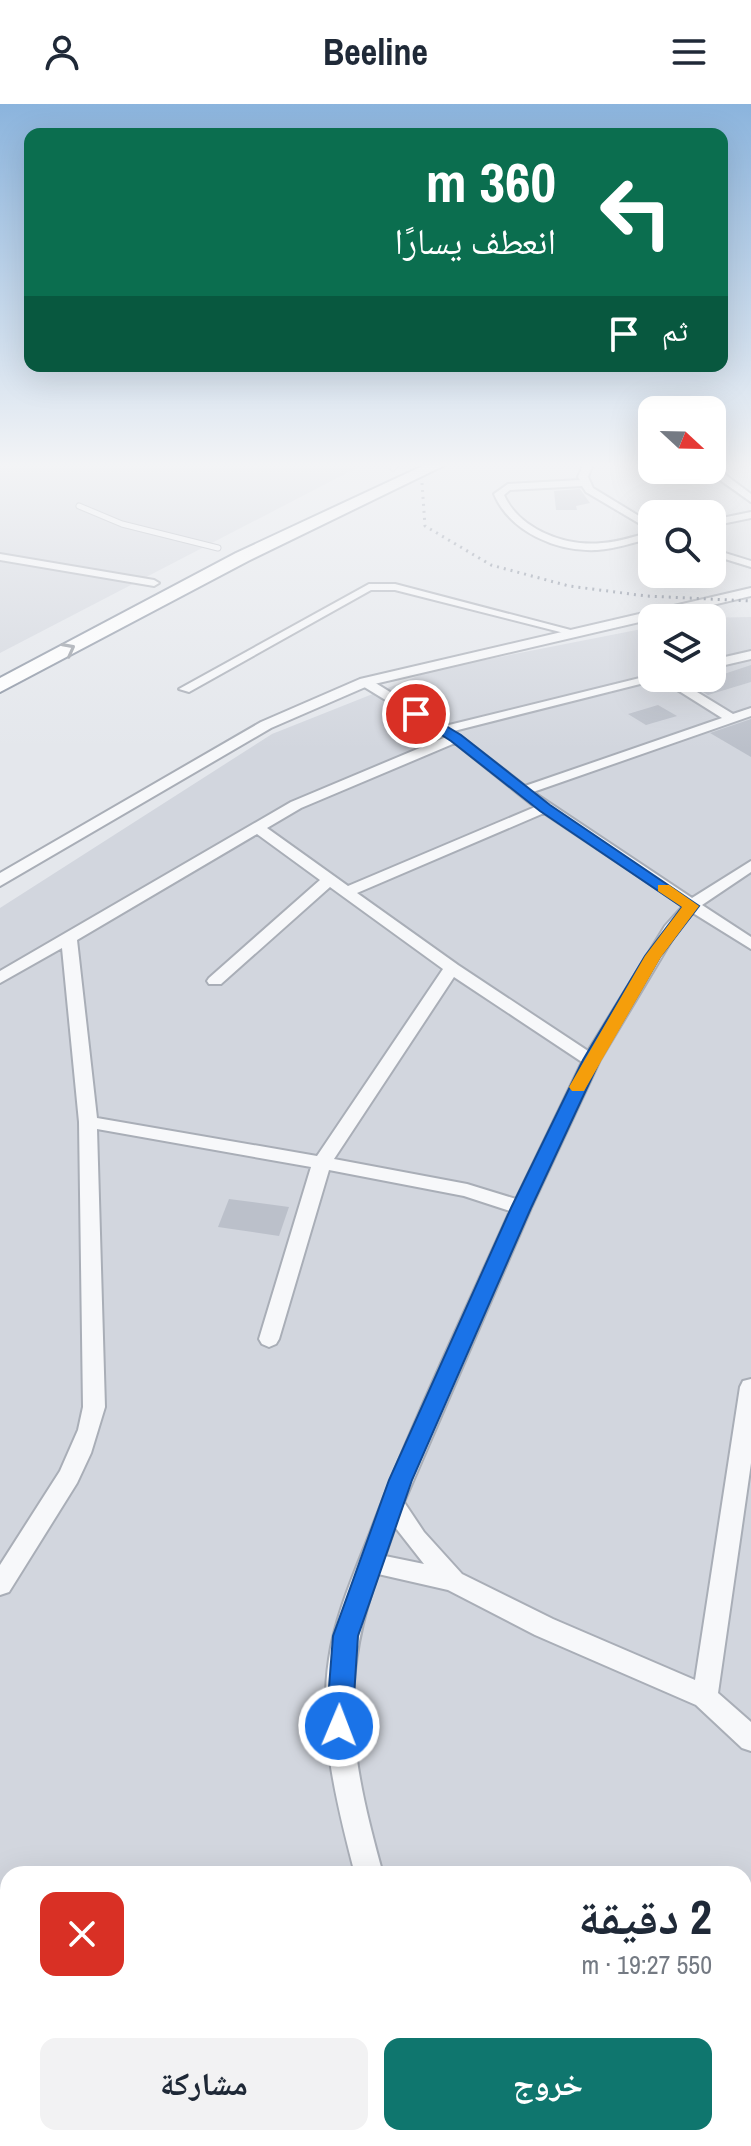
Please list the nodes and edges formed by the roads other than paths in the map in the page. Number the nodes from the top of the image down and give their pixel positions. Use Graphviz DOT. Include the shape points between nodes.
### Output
graph roads {
  1 [pos="8,558"];
  2 [pos="199,558"];
  3 [pos="240,558"];
  4 [pos="154,583"];
  5 [pos="751,592"];
  6 [pos="126,597"];
  7 [pos="576,633"];
  8 [pos="751,655"];
  9 [pos="726,661"];
  10 [pos="365,682"];
  11 [pos="638,682"];
  12 [pos="0,686"];
  13 [pos="185,689"];
  14 [pos="689,692"];
  15 [pos="751,712"];
  16 [pos="732,719"];
  17 [pos="442,730"];
  18 [pos="456,738"];
  19 [pos="523,791"];
  20 [pos="545,808"];
  21 [pos="256,827"];
  22 [pos="751,865"];
  23 [pos="330,879"];
  24 [pos="0,881"];
  25 [pos="349,891"];
  26 [pos="691,906"];
  27 [pos="69,939"];
  28 [pos="751,944"];
  29 [pos="452,968"];
  30 [pos="0,978"];
  31 [pos="215,981"];
  32 [pos="591,1060"];
  33 [pos="88,1122"];
  34 [pos="321,1164"];
  35 [pos="521,1208"];
  36 [pos="269,1339"];
  37 [pos="751,1387"];
  38 [pos="393,1504"];
  39 [pos="372,1563"];
  40 [pos="453,1581"];
  41 [pos="0,1585"];
  42 [pos="705,1697"];
  43 [pos="751,1739"];
  44 [pos="367,1866"];
  1 -- 4 [label="street"];
  2 -- 4 [label="highway"];
  12 -- 3 [label="highway, one-way"];
  4 -- 6 [label="highway"];
  5 -- 7 [label="street"];
  7 -- 10 [label="street"];
  7 -- 13 [label="street" via="369,587"];
  8 -- 9 [label="street"];
  10 -- 17 [label="street"];
  10 -- 24 [label="street" via="266,725"];
  11 -- 17 [label="street"];
  14 -- 16 [label="street"];
  15 -- 16 [label="street"];
  16 -- 19 [label="street"];
  17 -- 18 [label="street"];
  18 -- 19 [label="street"];
  18 -- 21 [label="street"];
  19 -- 20 [label="street"];
  20 -- 25 [label="street"];
  20 -- 26 [label="street"];
  21 -- 23 [label="street"];
  21 -- 27 [label="street"];
  22 -- 26 [label="street"];
  23 -- 25 [label="street"];
  23 -- 31 [label="street"];
  25 -- 29 [label="street"];
  26 -- 28 [label="street"];
  26 -- 32 [label="street" via="653,956"];
  27 -- 30 [label="street"];
  27 -- 33 [label="street"];
  29 -- 32 [label="street"];
  29 -- 34 [label="street"];
  32 -- 35 [label="street"];
  33 -- 34 [label="street"];
  33 -- 41 [label="street" via="94,1407 90,1434"];
  34 -- 35 [label="street" via="454,1187"];
  34 -- 36 [label="street"];
  35 -- 38 [label="street"];
  37 -- 42 [label="street"];
  38 -- 39 [label="street"];
  38 -- 40 [label="street"];
  39 -- 40 [label="street"];
  39 -- 44 [label="street" via="345,1636 339,1726 351,1808"];
  40 -- 42 [label="street"];
  42 -- 43 [label="street"];
}
